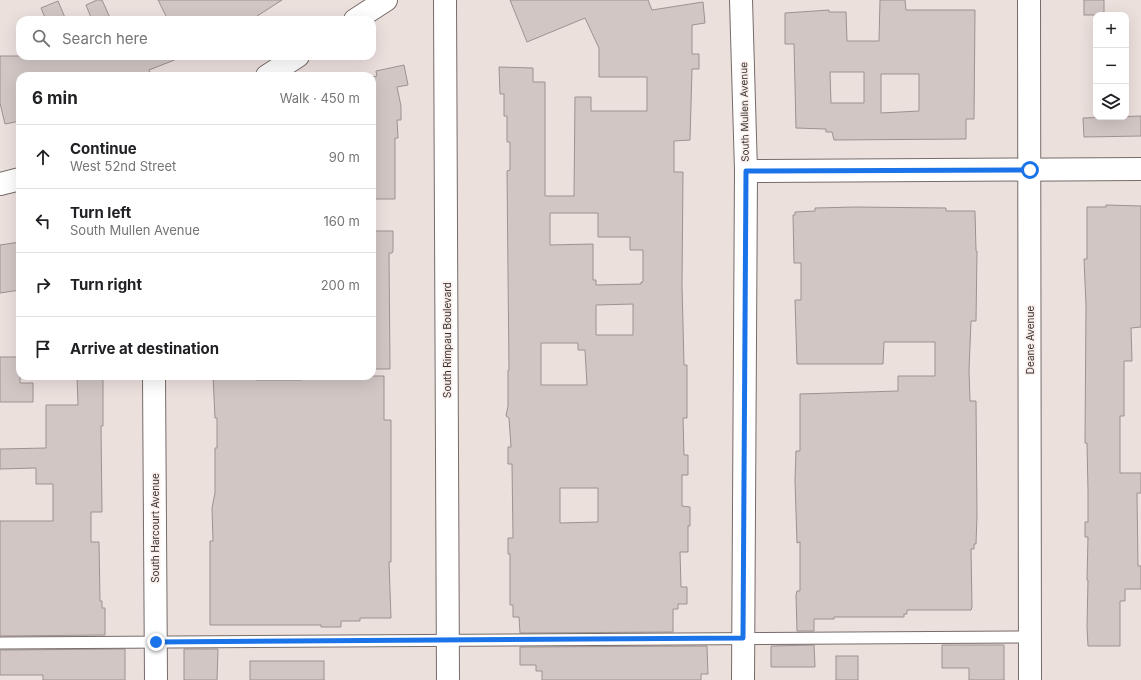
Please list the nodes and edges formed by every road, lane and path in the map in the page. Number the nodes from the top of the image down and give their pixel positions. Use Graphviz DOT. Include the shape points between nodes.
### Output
graph roads {
  1 [pos="386,0"];
  2 [pos="445,0"];
  3 [pos="742,0"];
  4 [pos="1029,0"];
  5 [pos="361,16"];
  6 [pos="292,60"];
  7 [pos="273,72"];
  8 [pos="1141,169"];
  9 [pos="1030,170"];
  10 [pos="746,171"];
  11 [pos="16,180"];
  12 [pos="0,184"];
  13 [pos="154,380"];
  14 [pos="1030,637"];
  15 [pos="743,638"];
  16 [pos="448,640"];
  17 [pos="156,642"];
  18 [pos="0,643"];
  19 [pos="156,680"];
  20 [pos="448,680"];
  21 [pos="743,680"];
  22 [pos="1030,680"];
  1 -- 5 [label="street"];
  2 -- 16 [label="street, South Rimpau Boulevard"];
  3 -- 10 [label="street, South Mullen Avenue"];
  4 -- 9 [label="street, Deane Avenue"];
  6 -- 7 [label="street"];
  8 -- 9 [label="street"];
  9 -- 10 [label="street"];
  9 -- 14 [label="street, Deane Avenue"];
  10 -- 15 [label="street, South Mullen Avenue"];
  11 -- 12 [label="street"];
  13 -- 17 [label="street, South Harcourt Avenue"];
  14 -- 15 [label="lane"];
  14 -- 22 [label="street, Deane Avenue"];
  15 -- 16 [label="lane"];
  15 -- 21 [label="street, South Mullen Avenue"];
  16 -- 17 [label="lane"];
  16 -- 20 [label="street, South Rimpau Boulevard"];
  17 -- 18 [label="lane"];
  17 -- 19 [label="street, South Harcourt Avenue"];
}
